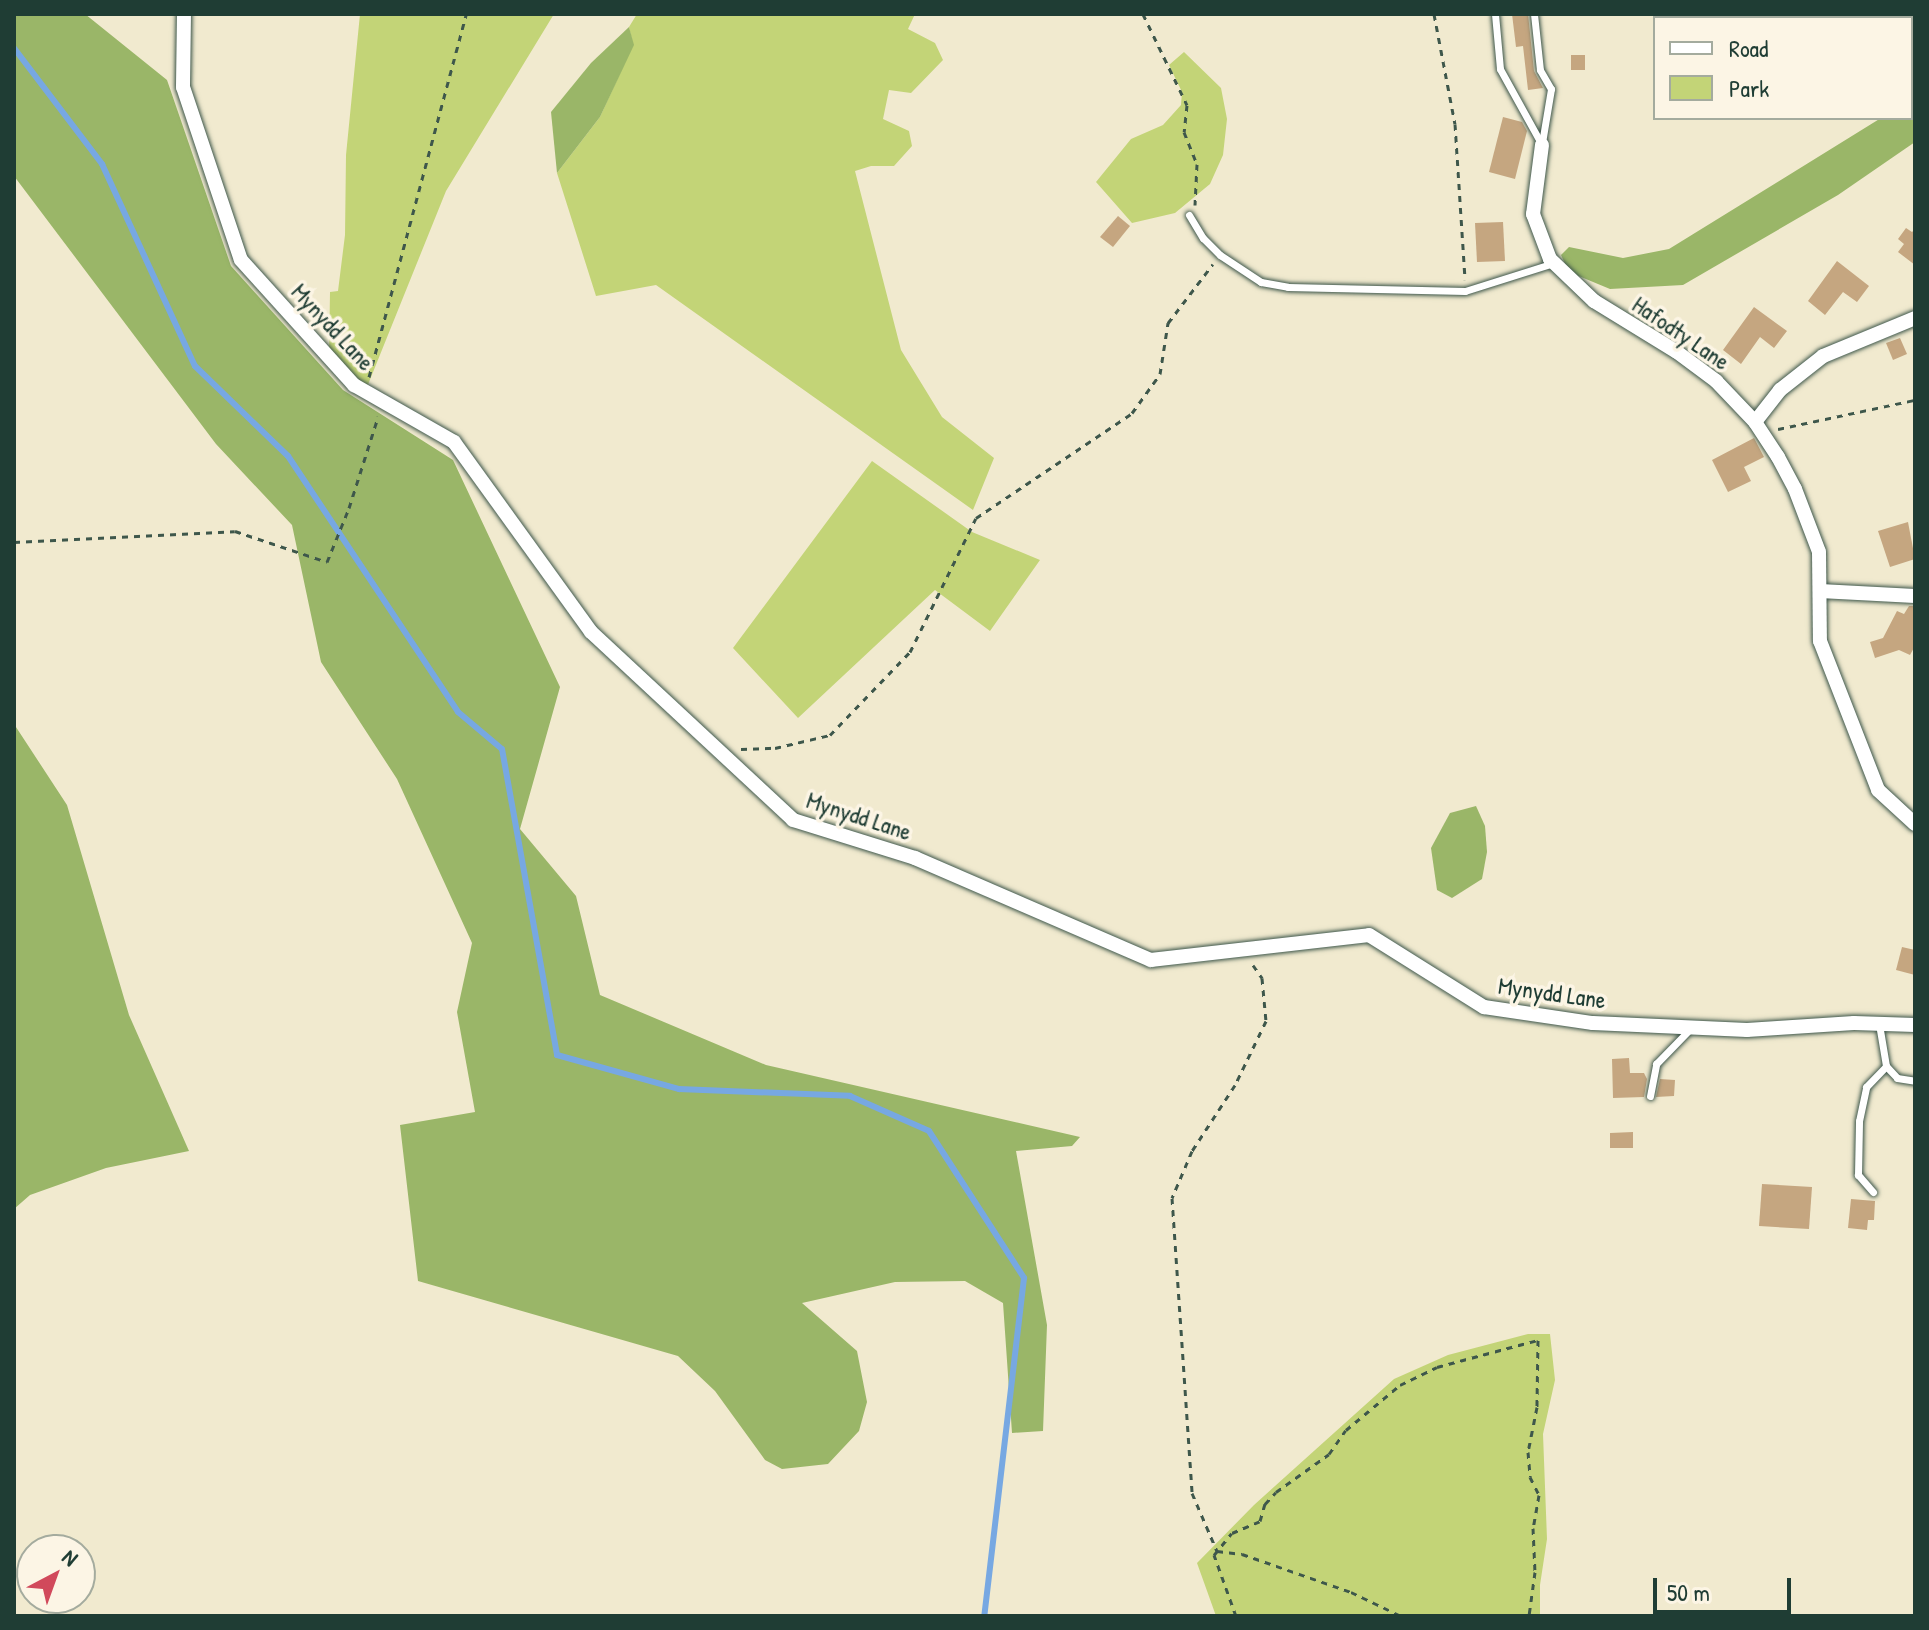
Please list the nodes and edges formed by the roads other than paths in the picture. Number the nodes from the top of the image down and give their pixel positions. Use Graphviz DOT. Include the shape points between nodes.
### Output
graph roads {
  1 [pos="184,14"];
  2 [pos="1495,14"];
  3 [pos="1534,14"];
  4 [pos="1542,145"];
  5 [pos="1189,215"];
  6 [pos="1554,263"];
  7 [pos="1915,318"];
  8 [pos="1759,428"];
  9 [pos="1820,591"];
  10 [pos="1915,596"];
  11 [pos="1915,824"];
  12 [pos="1879,1024"];
  13 [pos="1915,1025"];
  14 [pos="1692,1027"];
  15 [pos="1886,1066"];
  16 [pos="1915,1081"];
  17 [pos="1650,1096"];
  18 [pos="1873,1192"];
  1 -- 14 [label="street, Mynydd Lane" via="183,87 241,260 354,385 454,442 591,632 793,820 915,858 1151,960 1369,935 1484,1007 1593,1023"];
  2 -- 4 [label="lane" via="1500,69"];
  3 -- 4 [label="lane" via="1540,70 1551,89"];
  4 -- 6 [label="street, Hafodty Lane" via="1533,214"];
  5 -- 6 [label="lane" via="1220,255 1261,282 1288,287 1465,291"];
  6 -- 8 [label="street, Hafodty Lane" via="1594,301 1716,381"];
  7 -- 8 [label="street" via="1823,356 1780,390"];
  8 -- 9 [label="street, Hafodty Lane" via="1813,531"];
  9 -- 10 [label="street"];
  9 -- 11 [label="street, Hafodty Lane" via="1820,641 1878,790"];
  12 -- 13 [label="street, Mynydd Lane"];
  12 -- 14 [label="street, Mynydd Lane"];
  12 -- 15 [label="lane"];
  14 -- 17 [label="lane" via="1656,1064"];
  15 -- 16 [label="lane" via="1897,1078"];
  15 -- 18 [label="lane" via="1866,1087 1859,1121 1858,1175"];
}
